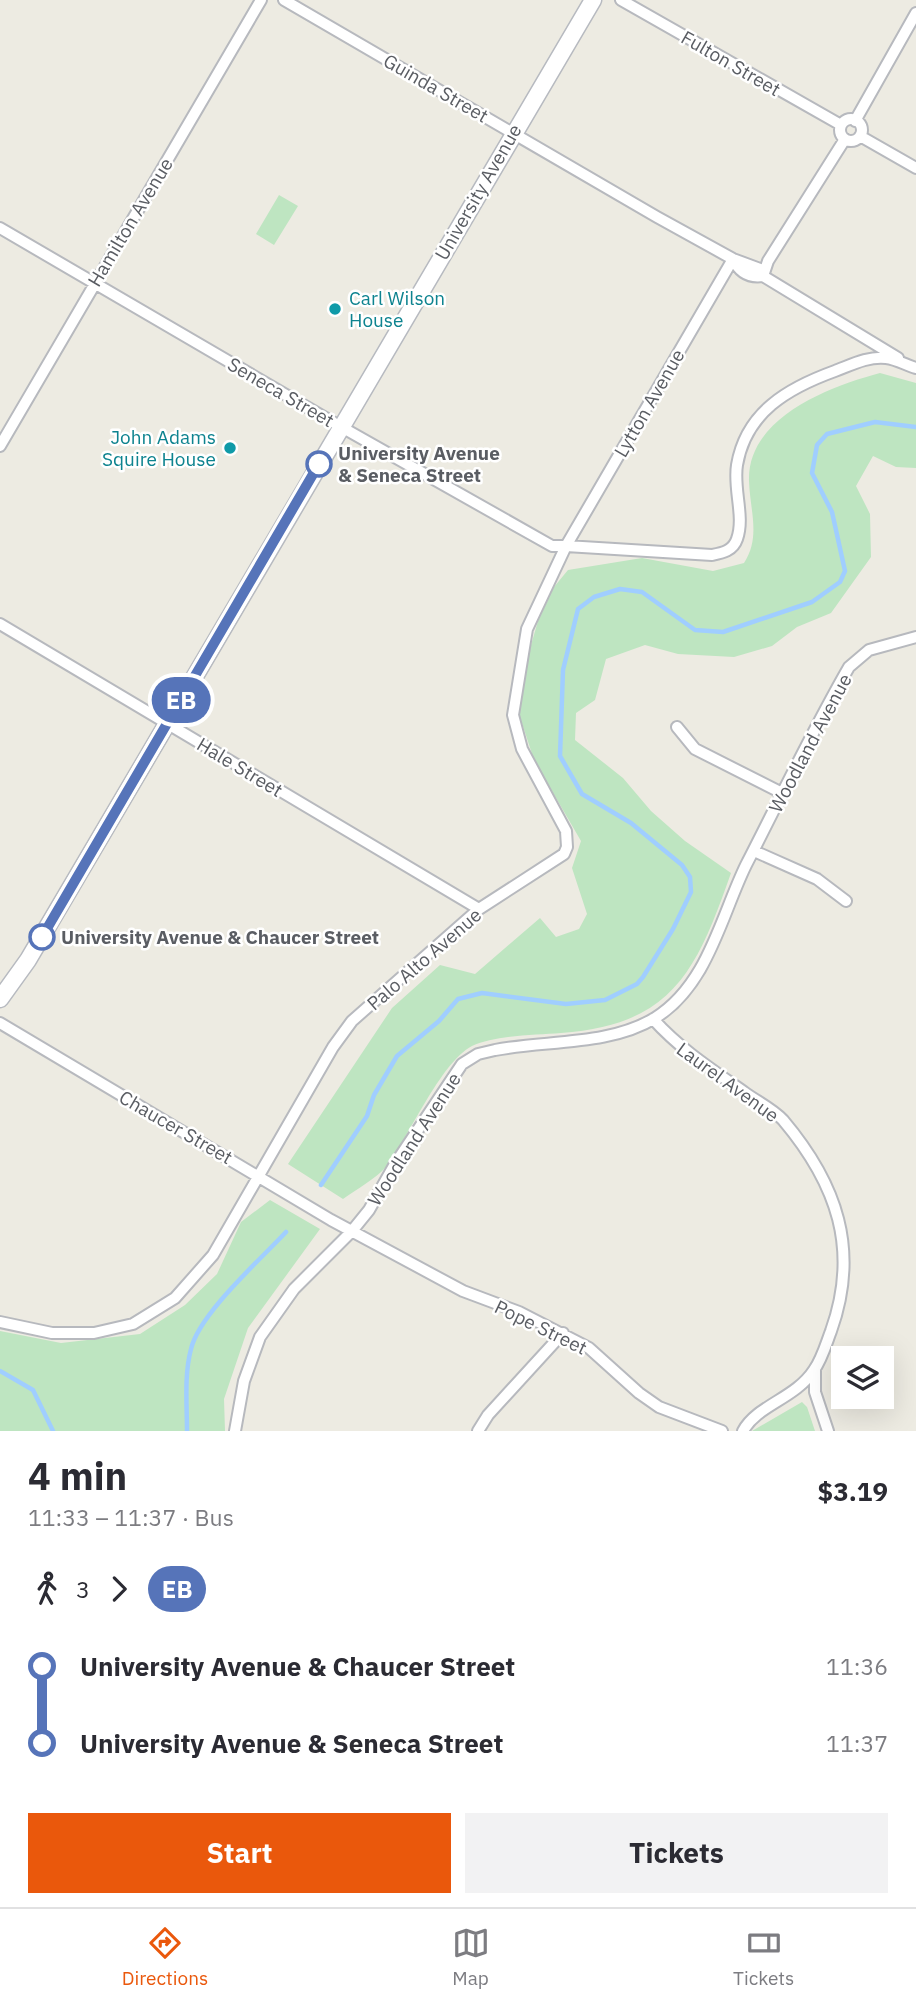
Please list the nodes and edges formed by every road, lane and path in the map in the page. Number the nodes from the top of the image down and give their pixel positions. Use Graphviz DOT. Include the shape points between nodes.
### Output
graph roads {
  1 [pos="261,0"];
  2 [pos="284,0"];
  3 [pos="593,0"];
  4 [pos="621,0"];
  5 [pos="916,13"];
  6 [pos="855,121"];
  7 [pos="841,125"];
  8 [pos="513,133"];
  9 [pos="860,136"];
  10 [pos="845,139"];
  11 [pos="916,168"];
  12 [pos="0,228"];
  13 [pos="733,260"];
  14 [pos="763,276"];
  15 [pos="93,285"];
  16 [pos="916,368"];
  17 [pos="341,427"];
  18 [pos="0,446"];
  19 [pos="566,546"];
  20 [pos="0,624"];
  21 [pos="916,637"];
  22 [pos="167,724"];
  23 [pos="677,727"];
  24 [pos="782,793"];
  25 [pos="754,851"];
  26 [pos="846,901"];
  27 [pos="480,909"];
  28 [pos="0,999"];
  29 [pos="653,1019"];
  30 [pos="0,1023"];
  31 [pos="260,1176"];
  32 [pos="352,1231"];
  33 [pos="0,1322"];
  34 [pos="563,1333"];
  35 [pos="815,1369"];
  36 [pos="826,1427"];
  37 [pos="235,1431"];
  38 [pos="478,1431"];
  39 [pos="722,1431"];
  40 [pos="743,1431"];
  1 -- 15 [label="street, Hamilton Avenue"];
  2 -- 8 [label="street, Guinda Street"];
  3 -- 8 [label="main road, University Avenue"];
  4 -- 7 [label="street, Fulton Street"];
  5 -- 6 [label="street"];
  6 -- 7 [label="street"];
  6 -- 9 [label="street"];
  7 -- 10 [label="street"];
  8 -- 13 [label="street, Guinda Street"];
  8 -- 17 [label="main road, University Avenue"];
  9 -- 10 [label="street"];
  9 -- 11 [label="street"];
  10 -- 14 [label="street"];
  12 -- 15 [label="street, Seneca Street"];
  13 -- 14 [label="street, Guinda Street" via="737,269 754,278"];
  13 -- 19 [label="street, Lytton Avenue"];
  14 -- 16 [label="street, Guinda Street"];
  15 -- 17 [label="street, Seneca Street"];
  15 -- 18 [label="street, Hamilton Avenue"];
  16 -- 19 [label="street" via="888,358 872,358 807,381 760,414 744,441 736,475 738,536 734,547 712,555"];
  17 -- 19 [label="street, Seneca Street" via="552,545"];
  17 -- 22 [label="main road, University Avenue"];
  19 -- 27 [label="street, Palo Alto Avenue" via="527,629 513,715 522,749 566,831 567,847 557,860"];
  20 -- 22 [label="street, Hale Street"];
  21 -- 24 [label="street, Woodland Avenue" via="869,650 849,667"];
  22 -- 27 [label="street, Hale Street"];
  22 -- 28 [label="main road, University Avenue" via="28,960"];
  23 -- 24 [label="street" via="695,749"];
  24 -- 25 [label="street, Woodland Avenue"];
  25 -- 26 [label="street" via="817,880"];
  25 -- 29 [label="street, Woodland Avenue" via="700,969"];
  27 -- 31 [label="street, Palo Alto Avenue" via="352,1021"];
  29 -- 32 [label="street, Woodland Avenue" via="606,1035 478,1054 462,1064"];
  29 -- 35 [label="street, Laurel Avenue" via="687,1053 782,1119 828,1187 844,1245 845,1277"];
  30 -- 31 [label="street, Chaucer Street"];
  31 -- 32 [label="street, Chaucer Street"];
  31 -- 33 [label="street, Palo Alto Avenue" via="204,1268 161,1309 133,1324 94,1334 52,1333"];
  32 -- 34 [label="street, Pope Street" via="463,1292"];
  32 -- 37 [label="street, Woodland Avenue" via="294,1289 260,1337 244,1381"];
  34 -- 38 [label="street"];
  34 -- 39 [label="street, Pope Street" via="589,1348 659,1407"];
  35 -- 36 [label="street" via="815,1392"];
  35 -- 40 [label="street, Laurel Avenue" via="788,1397 750,1418"];
}
